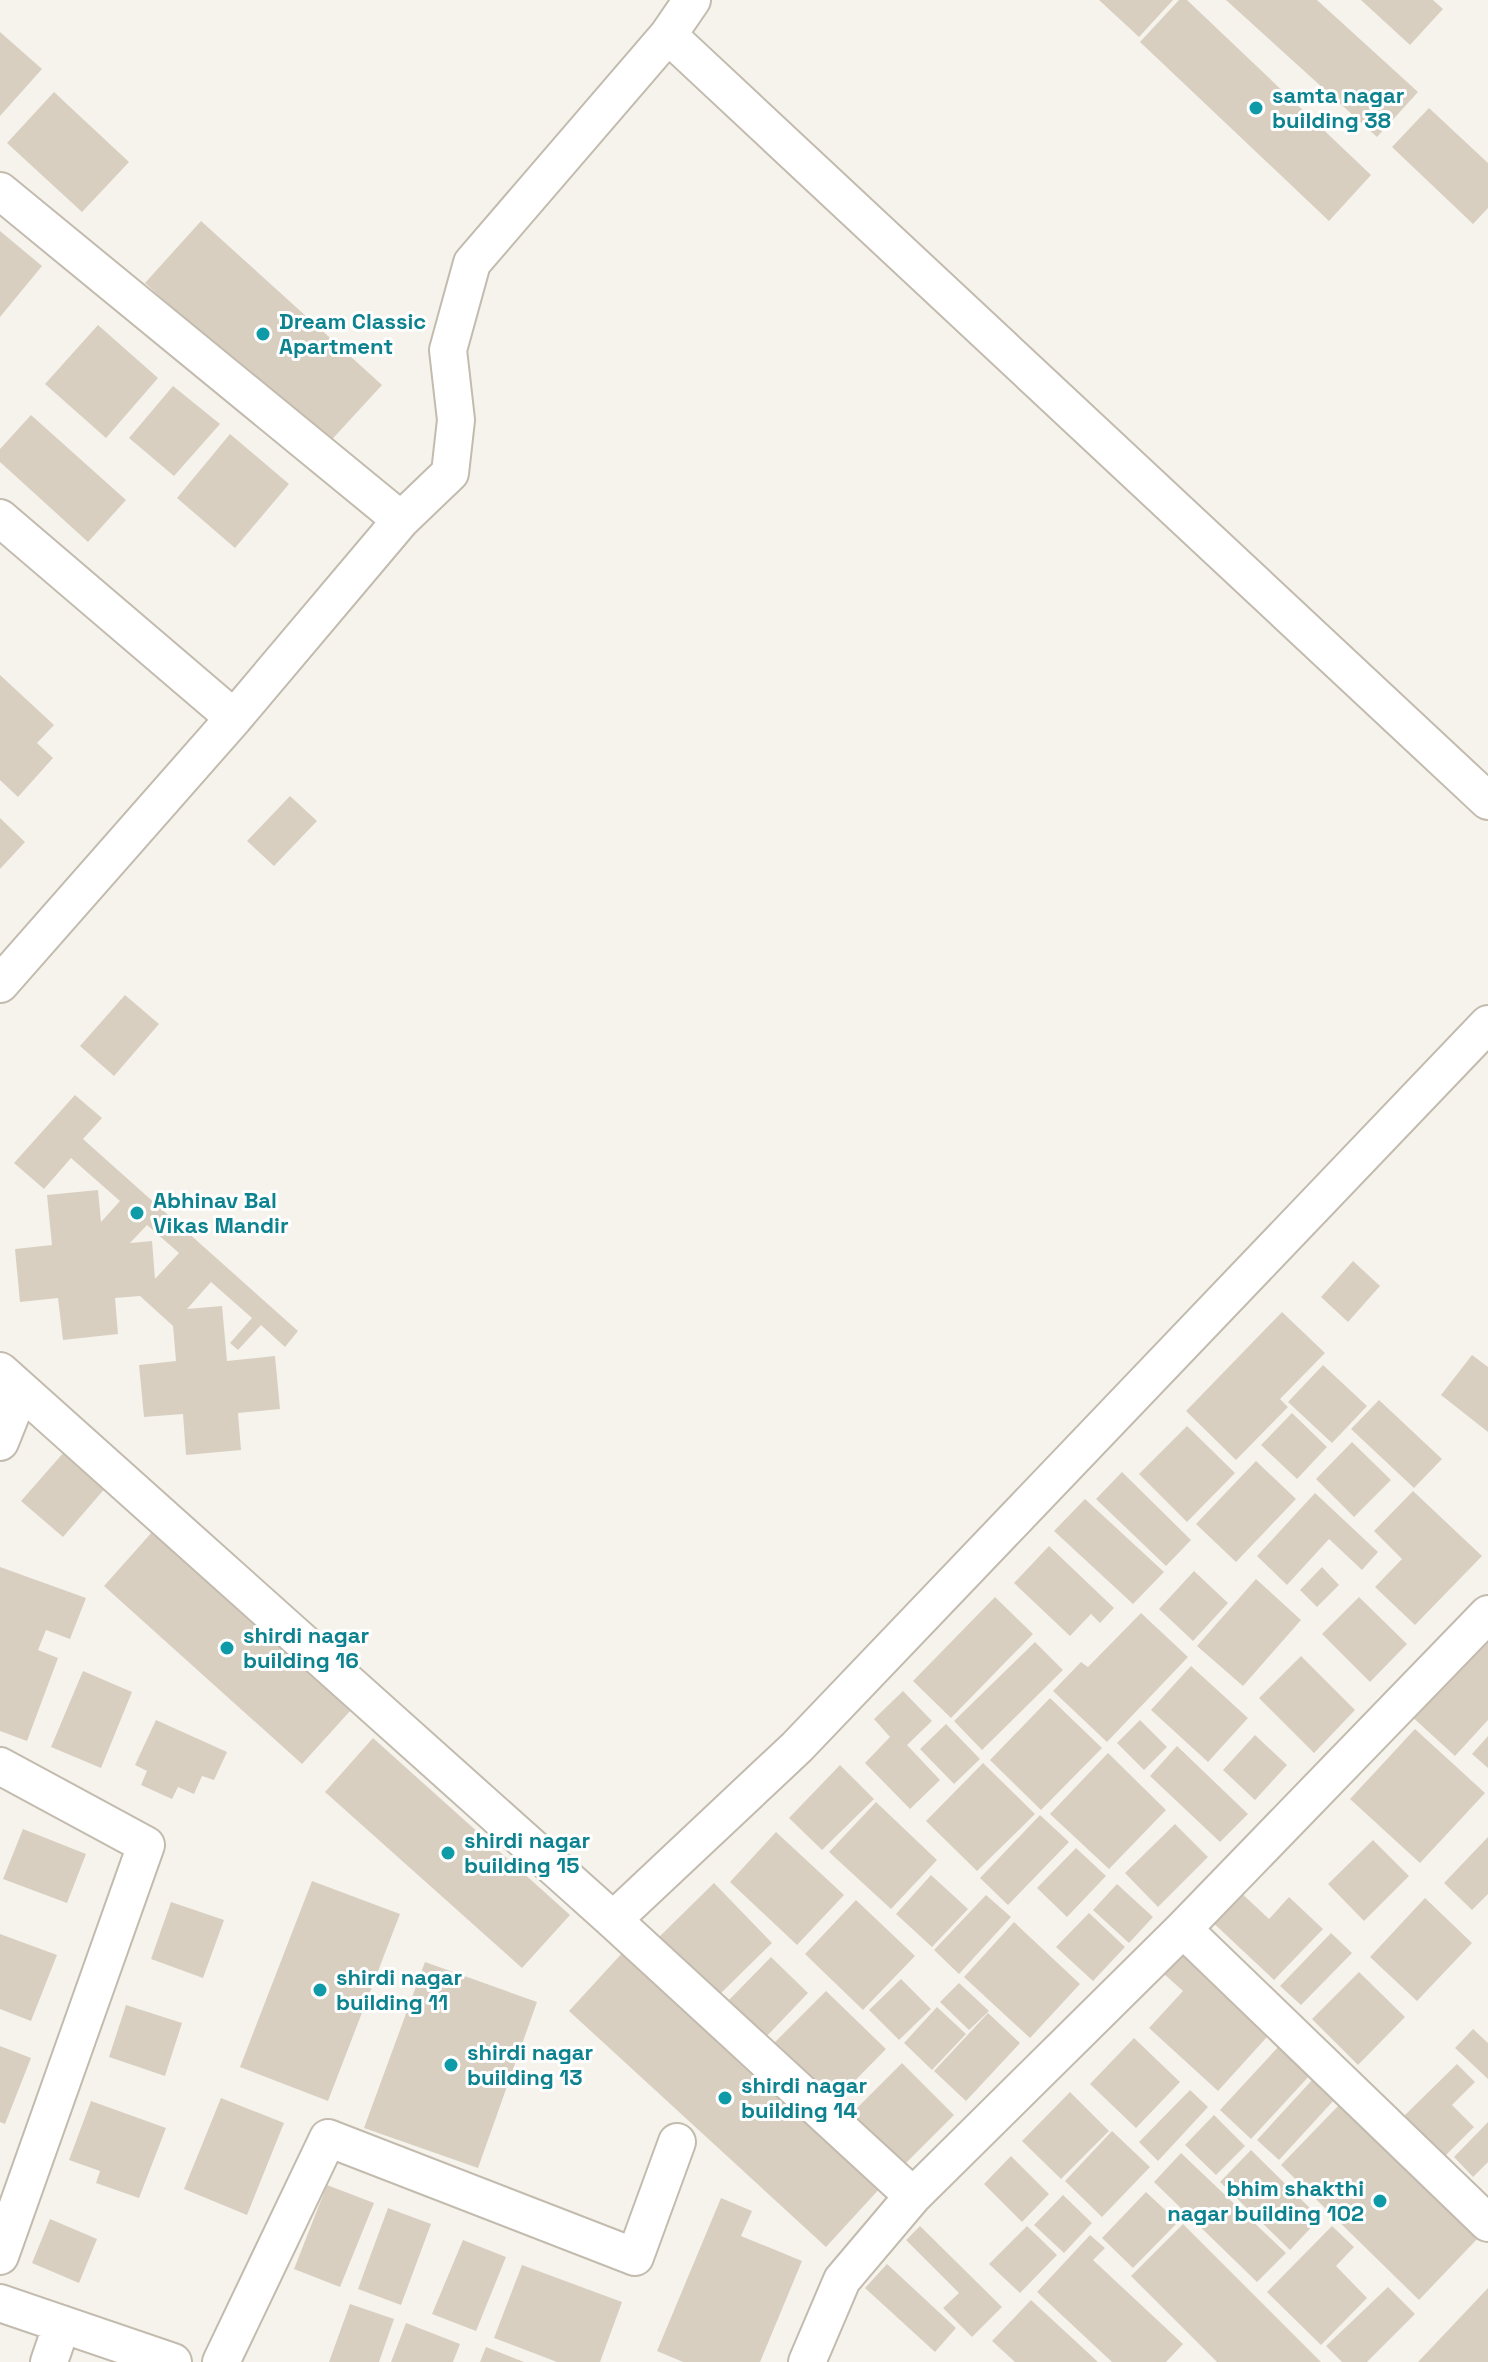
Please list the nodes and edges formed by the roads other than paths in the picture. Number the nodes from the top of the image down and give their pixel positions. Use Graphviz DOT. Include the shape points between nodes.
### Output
graph roads {
  1 [pos="692,0"];
  2 [pos="668,35"];
  3 [pos="0,191"];
  4 [pos="0,518"];
  5 [pos="401,520"];
  6 [pos="234,718"];
  7 [pos="1488,801"];
  8 [pos="0,984"];
  9 [pos="1488,1024"];
  10 [pos="10,1380"];
  11 [pos="0,1442"];
  12 [pos="1488,1614"];
  13 [pos="0,1766"];
  14 [pos="613,1920"];
  15 [pos="1183,1929"];
  16 [pos="677,2142"];
  17 [pos="913,2196"];
  18 [pos="1488,2223"];
  19 [pos="0,2256"];
  20 [pos="0,2303"];
  21 [pos="62,2324"];
  22 [pos="49,2362"];
  23 [pos="173,2362"];
  24 [pos="221,2362"];
  25 [pos="807,2362"];
  1 -- 2 [label="street"];
  2 -- 5 [label="street" via="472,263 448,350 456,420 450,473"];
  2 -- 7 [label="street"];
  3 -- 5 [label="street"];
  4 -- 6 [label="street"];
  5 -- 6 [label="street"];
  6 -- 8 [label="street"];
  9 -- 14 [label="street" via="797,1747"];
  10 -- 11 [label="street"];
  10 -- 14 [label="street"];
  12 -- 15 [label="street"];
  13 -- 19 [label="street" via="146,1845"];
  14 -- 17 [label="street"];
  15 -- 17 [label="street"];
  15 -- 18 [label="street"];
  16 -- 24 [label="street" via="635,2257 328,2138"];
  17 -- 25 [label="street" via="842,2280"];
  20 -- 21 [label="street"];
  21 -- 22 [label="street"];
  21 -- 23 [label="street"];
}
